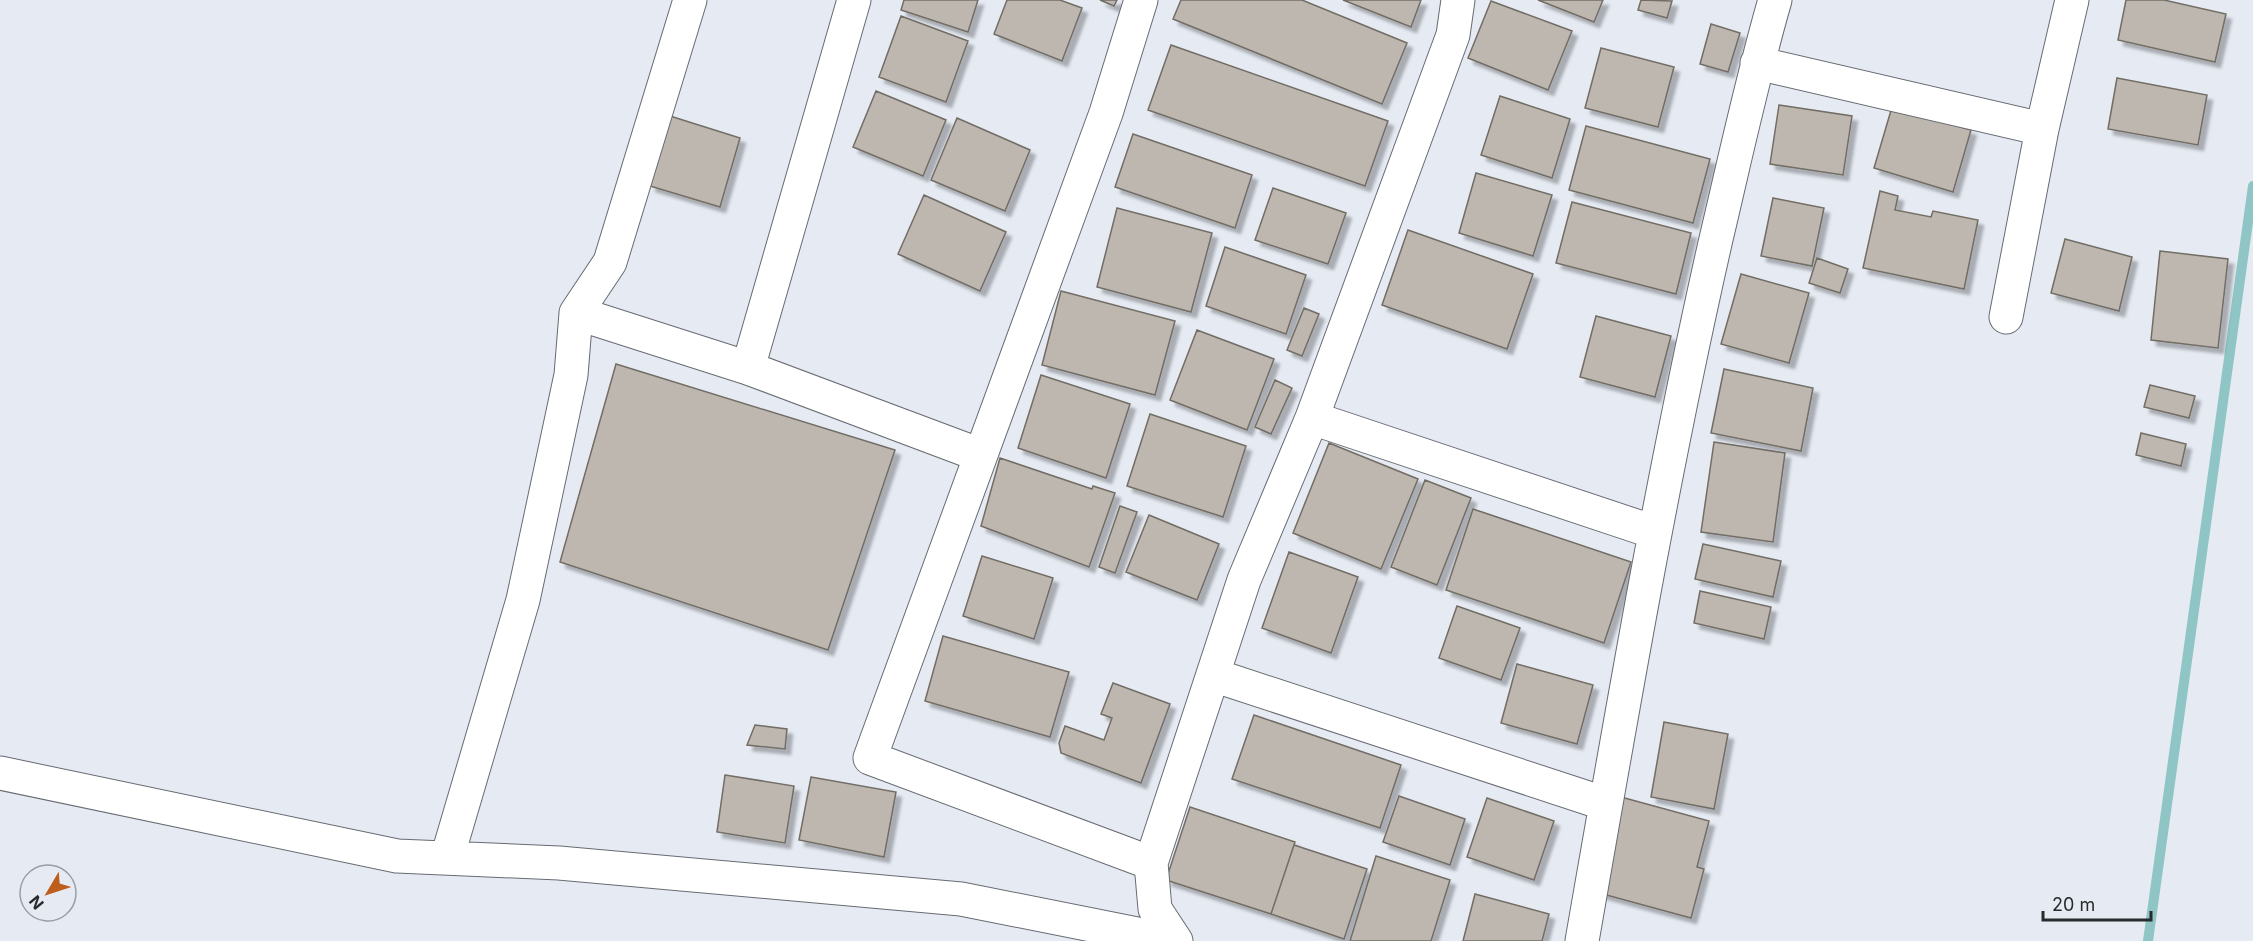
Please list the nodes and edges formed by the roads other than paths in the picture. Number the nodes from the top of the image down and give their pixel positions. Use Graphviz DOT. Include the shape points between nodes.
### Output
graph roads {
  1 [pos="690,0"];
  2 [pos="854,0"];
  3 [pos="1141,0"];
  4 [pos="1458,0"];
  5 [pos="1775,0"];
  6 [pos="2072,0"];
  7 [pos="1756,63"];
  8 [pos="2042,129"];
  9 [pos="576,313"];
  10 [pos="2007,317"];
  11 [pos="747,368"];
  12 [pos="1312,418"];
  13 [pos="980,455"];
  14 [pos="1654,532"];
  15 [pos="1213,675"];
  16 [pos="0,773"];
  17 [pos="1606,804"];
  18 [pos="447,858"];
  19 [pos="1151,863"];
  20 [pos="1174,941"];
  21 [pos="1582,941"];
  1 -- 9 [label="street" via="610,262"];
  2 -- 11 [label="street"];
  3 -- 13 [label="street" via="1106,113"];
  4 -- 12 [label="street" via="1453,35"];
  5 -- 7 [label="street"];
  6 -- 8 [label="street"];
  7 -- 8 [label="street"];
  7 -- 14 [label="street"];
  8 -- 10 [label="street"];
  9 -- 11 [label="street"];
  9 -- 18 [label="street" via="571,375 523,600"];
  11 -- 13 [label="street"];
  12 -- 14 [label="street"];
  12 -- 15 [label="street" via="1244,580"];
  13 -- 19 [label="street" via="870,758"];
  14 -- 17 [label="street"];
  15 -- 17 [label="street"];
  15 -- 19 [label="street"];
  16 -- 18 [label="street" via="397,856"];
  17 -- 21 [label="street"];
  18 -- 20 [label="street" via="559,862 961,899"];
  19 -- 20 [label="street" via="1155,909"];
}
